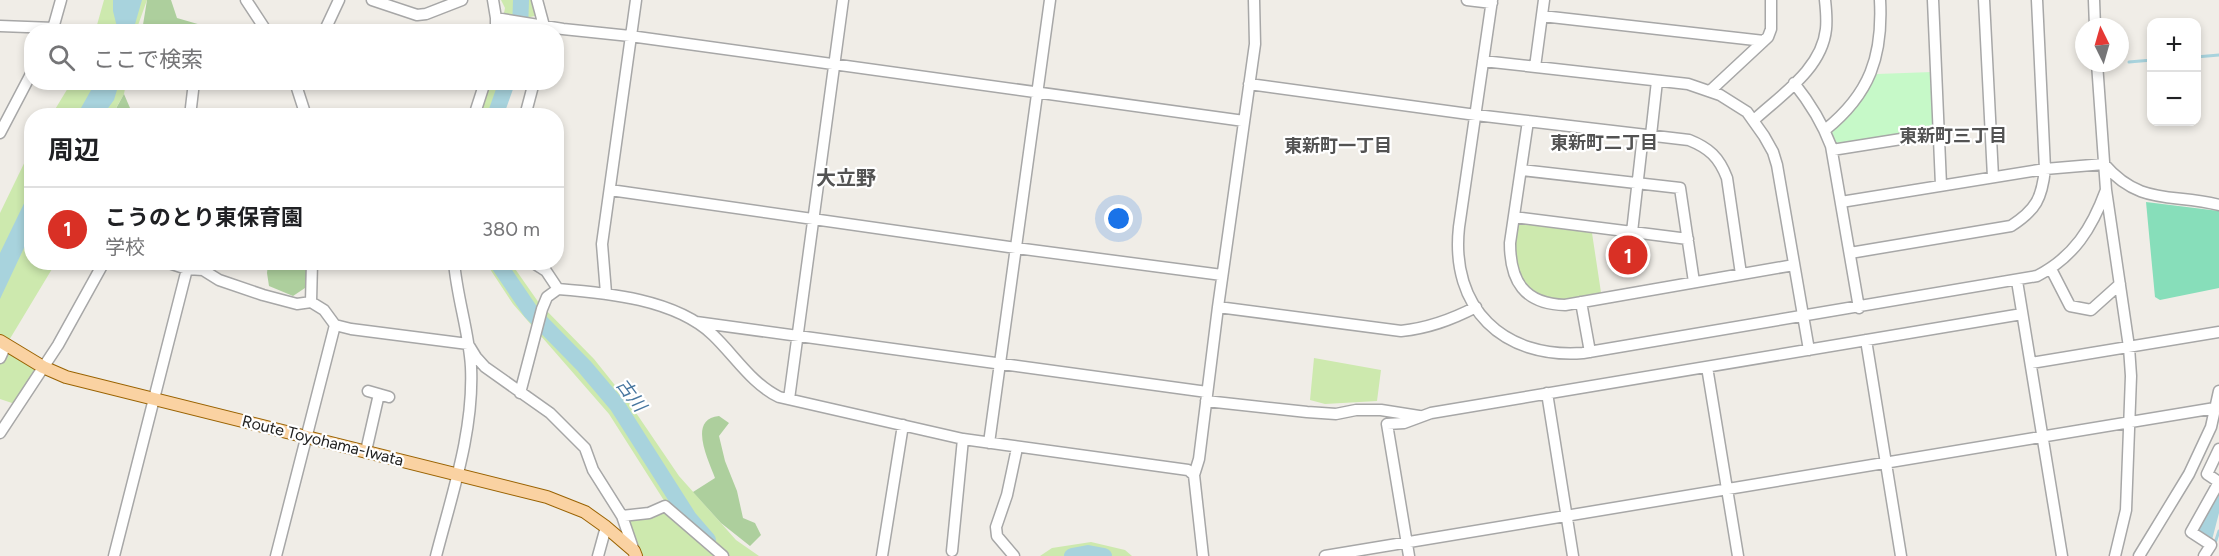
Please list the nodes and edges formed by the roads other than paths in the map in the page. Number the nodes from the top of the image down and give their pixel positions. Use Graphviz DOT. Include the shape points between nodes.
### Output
graph roads {
  1 [pos="61,0"];
  2 [pos="246,0"];
  3 [pos="339,0"];
  4 [pos="372,0"];
  5 [pos="462,0"];
  6 [pos="493,0"];
  7 [pos="537,0"];
  8 [pos="636,0"];
  9 [pos="843,0"];
  10 [pos="1050,0"];
  11 [pos="1254,0"];
  12 [pos="1467,0"];
  13 [pos="1544,0"];
  14 [pos="1772,0"];
  15 [pos="1825,0"];
  16 [pos="1880,0"];
  17 [pos="1933,0"];
  18 [pos="1984,0"];
  19 [pos="2037,0"];
  20 [pos="2094,0"];
  21 [pos="1492,2"];
  22 [pos="1542,16"];
  23 [pos="499,18"];
  24 [pos="2095,18"];
  25 [pos="55,24"];
  26 [pos="262,24"];
  27 [pos="328,24"];
  28 [pos="498,24"];
  29 [pos="523,24"];
  30 [pos="542,24"];
  31 [pos="0,26"];
  32 [pos="24,28"];
  33 [pos="564,31"];
  34 [pos="630,36"];
  35 [pos="1764,41"];
  36 [pos="1483,61"];
  37 [pos="835,64"];
  38 [pos="1535,67"];
  39 [pos="2098,72"];
  40 [pos="1657,81"];
  41 [pos="1794,83"];
  42 [pos="1250,84"];
  43 [pos="24,87"];
  44 [pos="193,90"];
  45 [pos="298,90"];
  46 [pos="482,90"];
  47 [pos="532,90"];
  48 [pos="1710,91"];
  49 [pos="1038,92"];
  50 [pos="191,108"];
  51 [pos="303,108"];
  52 [pos="477,108"];
  53 [pos="527,108"];
  54 [pos="1476,115"];
  55 [pos="1754,120"];
  56 [pos="1244,121"];
  57 [pos="1528,121"];
  58 [pos="1825,130"];
  59 [pos="0,133"];
  60 [pos="1939,133"];
  61 [pos="1647,135"];
  62 [pos="1832,150"];
  63 [pos="2104,164"];
  64 [pos="2045,169"];
  65 [pos="1521,170"];
  66 [pos="1993,177"];
  67 [pos="1637,183"];
  68 [pos="1941,185"];
  69 [pos="610,190"];
  70 [pos="2106,190"];
  71 [pos="1841,202"];
  72 [pos="2219,205"];
  73 [pos="1514,217"];
  74 [pos="814,218"];
  75 [pos="1632,232"];
  76 [pos="1688,239"];
  77 [pos="1016,248"];
  78 [pos="1850,253"];
  79 [pos="1794,265"];
  80 [pos="2051,269"];
  81 [pos="100,270"];
  82 [pos="187,270"];
  83 [pos="203,270"];
  84 [pos="312,270"];
  85 [pos="455,270"];
  86 [pos="544,270"];
  87 [pos="1222,274"];
  88 [pos="1741,274"];
  89 [pos="2017,281"];
  90 [pos="1694,282"];
  91 [pos="2120,284"];
  92 [pos="558,289"];
  93 [pos="606,293"];
  94 [pos="311,302"];
  95 [pos="1581,302"];
  96 [pos="1476,306"];
  97 [pos="1218,307"];
  98 [pos="1858,308"];
  99 [pos="2022,314"];
  100 [pos="1803,317"];
  101 [pos="693,321"];
  102 [pos="335,325"];
  103 [pos="2219,332"];
  104 [pos="798,336"];
  105 [pos="1866,340"];
  106 [pos="3,343"];
  107 [pos="468,344"];
  108 [pos="2129,347"];
  109 [pos="1809,350"];
  110 [pos="1590,352"];
  111 [pos="0,358"];
  112 [pos="2031,363"];
  113 [pos="1000,364"];
  114 [pos="43,367"];
  115 [pos="1707,367"];
  116 [pos="520,393"];
  117 [pos="1547,393"];
  118 [pos="379,394"];
  119 [pos="2219,395"];
  120 [pos="1207,397"];
  121 [pos="155,398"];
  122 [pos="789,399"];
  123 [pos="2215,408"];
  124 [pos="1419,416"];
  125 [pos="2129,423"];
  126 [pos="903,425"];
  127 [pos="0,433"];
  128 [pos="307,436"];
  129 [pos="2043,437"];
  130 [pos="963,439"];
  131 [pos="989,443"];
  132 [pos="1017,448"];
  133 [pos="2219,449"];
  134 [pos="366,451"];
  135 [pos="1886,464"];
  136 [pos="457,475"];
  137 [pos="1194,475"];
  138 [pos="1727,490"];
  139 [pos="622,516"];
  140 [pos="1567,516"];
  141 [pos="606,527"];
  142 [pos="1407,542"];
  143 [pos="952,550"];
  144 [pos="635,554"];
  145 [pos="114,556"];
  146 [pos="276,556"];
  147 [pos="436,556"];
  148 [pos="598,556"];
  149 [pos="723,556"];
  150 [pos="882,556"];
  151 [pos="1014,556"];
  152 [pos="1203,556"];
  153 [pos="1325,556"];
  154 [pos="1409,556"];
  155 [pos="1573,556"];
  156 [pos="1738,556"];
  157 [pos="1901,556"];
  158 [pos="2062,556"];
  159 [pos="2115,556"];
  160 [pos="2139,556"];
  161 [pos="2204,556"];
  1 -- 25 [label="street"];
  2 -- 26 [label="street"];
  3 -- 27 [label="street"];
  4 -- 5 [label="street" via="417,15"];
  6 -- 23 [label="street"];
  7 -- 30 [label="street"];
  8 -- 34 [label="street"];
  9 -- 37 [label="street"];
  10 -- 49 [label="street"];
  11 -- 42 [label="street" via="1255,44"];
  12 -- 21 [label="street"];
  13 -- 22 [label="street"];
  14 -- 35 [label="street" via="1771,29"];
  15 -- 41 [label="street" via="1823,40 1811,65"];
  16 -- 58 [label="street" via="1880,43 1873,70 1851,104"];
  17 -- 60 [label="street"];
  18 -- 66 [label="street"];
  19 -- 64 [label="street"];
  20 -- 24 [label="street"];
  21 -- 36 [label="street"];
  22 -- 35 [label="street"];
  22 -- 38 [label="street"];
  23 -- 28 [label="street"];
  23 -- 29 [label="street"];
  31 -- 32 [label="street"];
  33 -- 34 [label="street"];
  34 -- 37 [label="street"];
  34 -- 69 [label="street"];
  35 -- 48 [label="street"];
  36 -- 38 [label="street"];
  36 -- 54 [label="street"];
  37 -- 49 [label="street"];
  37 -- 74 [label="street"];
  38 -- 40 [label="street"];
  39 -- 63 [label="street"];
  40 -- 48 [label="street"];
  40 -- 61 [label="street"];
  41 -- 55 [label="street"];
  41 -- 58 [label="street"];
  42 -- 54 [label="street"];
  42 -- 56 [label="street"];
  43 -- 59 [label="street"];
  44 -- 50 [label="street"];
  45 -- 51 [label="street"];
  46 -- 52 [label="street"];
  47 -- 53 [label="street"];
  48 -- 55 [label="street" via="1735,103"];
  49 -- 56 [label="street"];
  49 -- 77 [label="street"];
  54 -- 57 [label="street"];
  54 -- 96 [label="street" via="1458,240 1460,271"];
  55 -- 79 [label="street" via="1777,165"];
  56 -- 87 [label="street"];
  57 -- 61 [label="street"];
  57 -- 65 [label="street"];
  58 -- 62 [label="street"];
  60 -- 62 [label="street"];
  60 -- 68 [label="street"];
  61 -- 67 [label="street"];
  61 -- 88 [label="street" via="1689,140 1715,155 1727,178"];
  62 -- 71 [label="street"];
  63 -- 64 [label="street"];
  63 -- 70 [label="street"];
  63 -- 72 [label="street" via="2117,179 2135,190"];
  64 -- 66 [label="street"];
  64 -- 78 [label="street" via="2039,200 2011,226"];
  65 -- 67 [label="street"];
  65 -- 73 [label="street"];
  66 -- 68 [label="street"];
  67 -- 75 [label="street"];
  67 -- 76 [label="street" via="1680,188"];
  68 -- 71 [label="street"];
  69 -- 74 [label="street"];
  69 -- 93 [label="street" via="602,244"];
  70 -- 80 [label="street" via="2076,248"];
  70 -- 91 [label="street"];
  71 -- 78 [label="street"];
  73 -- 75 [label="street"];
  73 -- 95 [label="street" via="1510,261 1520,286 1549,305"];
  74 -- 77 [label="street"];
  74 -- 104 [label="street"];
  75 -- 76 [label="street"];
  76 -- 90 [label="street"];
  77 -- 87 [label="street"];
  77 -- 113 [label="street"];
  78 -- 98 [label="street"];
  79 -- 88 [label="street"];
  79 -- 100 [label="street"];
  80 -- 89 [label="street"];
  80 -- 91 [label="street" via="2070,306 2091,310"];
  81 -- 114 [label="street"];
  82 -- 121 [label="street"];
  83 -- 94 [label="street" via="219,280 286,301"];
  84 -- 94 [label="street"];
  85 -- 107 [label="street"];
  86 -- 92 [label="street"];
  87 -- 97 [label="street"];
  88 -- 90 [label="street"];
  89 -- 98 [label="street"];
  89 -- 99 [label="street"];
  90 -- 95 [label="street"];
  91 -- 108 [label="street"];
  92 -- 93 [label="street"];
  92 -- 116 [label="street" via="547,297 542,309"];
  93 -- 101 [label="street" via="664,308"];
  94 -- 102 [label="street" via="324,310"];
  95 -- 110 [label="street"];
  96 -- 97 [label="street" via="1440,324 1401,332"];
  96 -- 110 [label="street" via="1507,338 1532,350 1562,355"];
  97 -- 120 [label="street"];
  98 -- 100 [label="street"];
  99 -- 105 [label="street"];
  99 -- 112 [label="street"];
  100 -- 109 [label="street"];
  100 -- 110 [label="street"];
  101 -- 104 [label="street"];
  101 -- 122 [label="street" via="716,338 762,387"];
  102 -- 107 [label="street"];
  102 -- 128 [label="street"];
  103 -- 108 [label="street"];
  104 -- 113 [label="street"];
  104 -- 122 [label="street"];
  105 -- 109 [label="street"];
  105 -- 135 [label="street"];
  106 -- 111 [label="street"];
  106 -- 114 [label="main road, Route Toyohama-Iwata"];
  107 -- 116 [label="street" via="485,367"];
  107 -- 136 [label="street" via="471,402"];
  108 -- 112 [label="street"];
  108 -- 125 [label="street"];
  109 -- 115 [label="street"];
  112 -- 129 [label="street"];
  113 -- 120 [label="street"];
  113 -- 131 [label="street"];
  114 -- 121 [label="main road, Route Toyohama-Iwata" via="66,377"];
  114 -- 127 [label="street"];
  115 -- 117 [label="street"];
  115 -- 138 [label="street"];
  116 -- 139 [label="street" via="550,413 585,448"];
  117 -- 124 [label="street"];
  117 -- 140 [label="street"];
  118 -- 134 [label="street"];
  119 -- 123 [label="street"];
  120 -- 124 [label="street" via="1307,412 1381,410"];
  120 -- 137 [label="street"];
  121 -- 128 [label="main road, Route Toyohama-Iwata"];
  121 -- 145 [label="street"];
  122 -- 126 [label="street"];
  123 -- 125 [label="street"];
  123 -- 160 [label="street" via="2211,427 2189,474"];
  124 -- 142 [label="street" via="1404,423 1387,424"];
  125 -- 129 [label="street"];
  125 -- 159 [label="street" via="2126,510"];
  126 -- 130 [label="street"];
  126 -- 150 [label="street"];
  128 -- 134 [label="main road, Route Toyohama-Iwata"];
  128 -- 146 [label="street"];
  129 -- 135 [label="street"];
  129 -- 158 [label="street"];
  130 -- 131 [label="street"];
  130 -- 143 [label="street"];
  131 -- 132 [label="street"];
  132 -- 137 [label="street" via="1173,467"];
  132 -- 151 [label="street" via="996,527 997,536"];
  133 -- 161 [label="street" via="2207,474 2218,482 2192,532 2211,545"];
  134 -- 136 [label="main road, Route Toyohama-Iwata"];
  135 -- 138 [label="street"];
  135 -- 157 [label="street"];
  136 -- 141 [label="main road, Route Toyohama-Iwata" via="548,497 585,512"];
  136 -- 147 [label="street"];
  137 -- 152 [label="street"];
  138 -- 140 [label="street"];
  138 -- 156 [label="street"];
  139 -- 144 [label="street"];
  139 -- 149 [label="street" via="650,513 665,506"];
  140 -- 142 [label="street"];
  140 -- 155 [label="street"];
  141 -- 144 [label="main road, Route Toyohama-Iwata"];
  141 -- 148 [label="street"];
  142 -- 153 [label="street"];
  142 -- 154 [label="street"];
}
